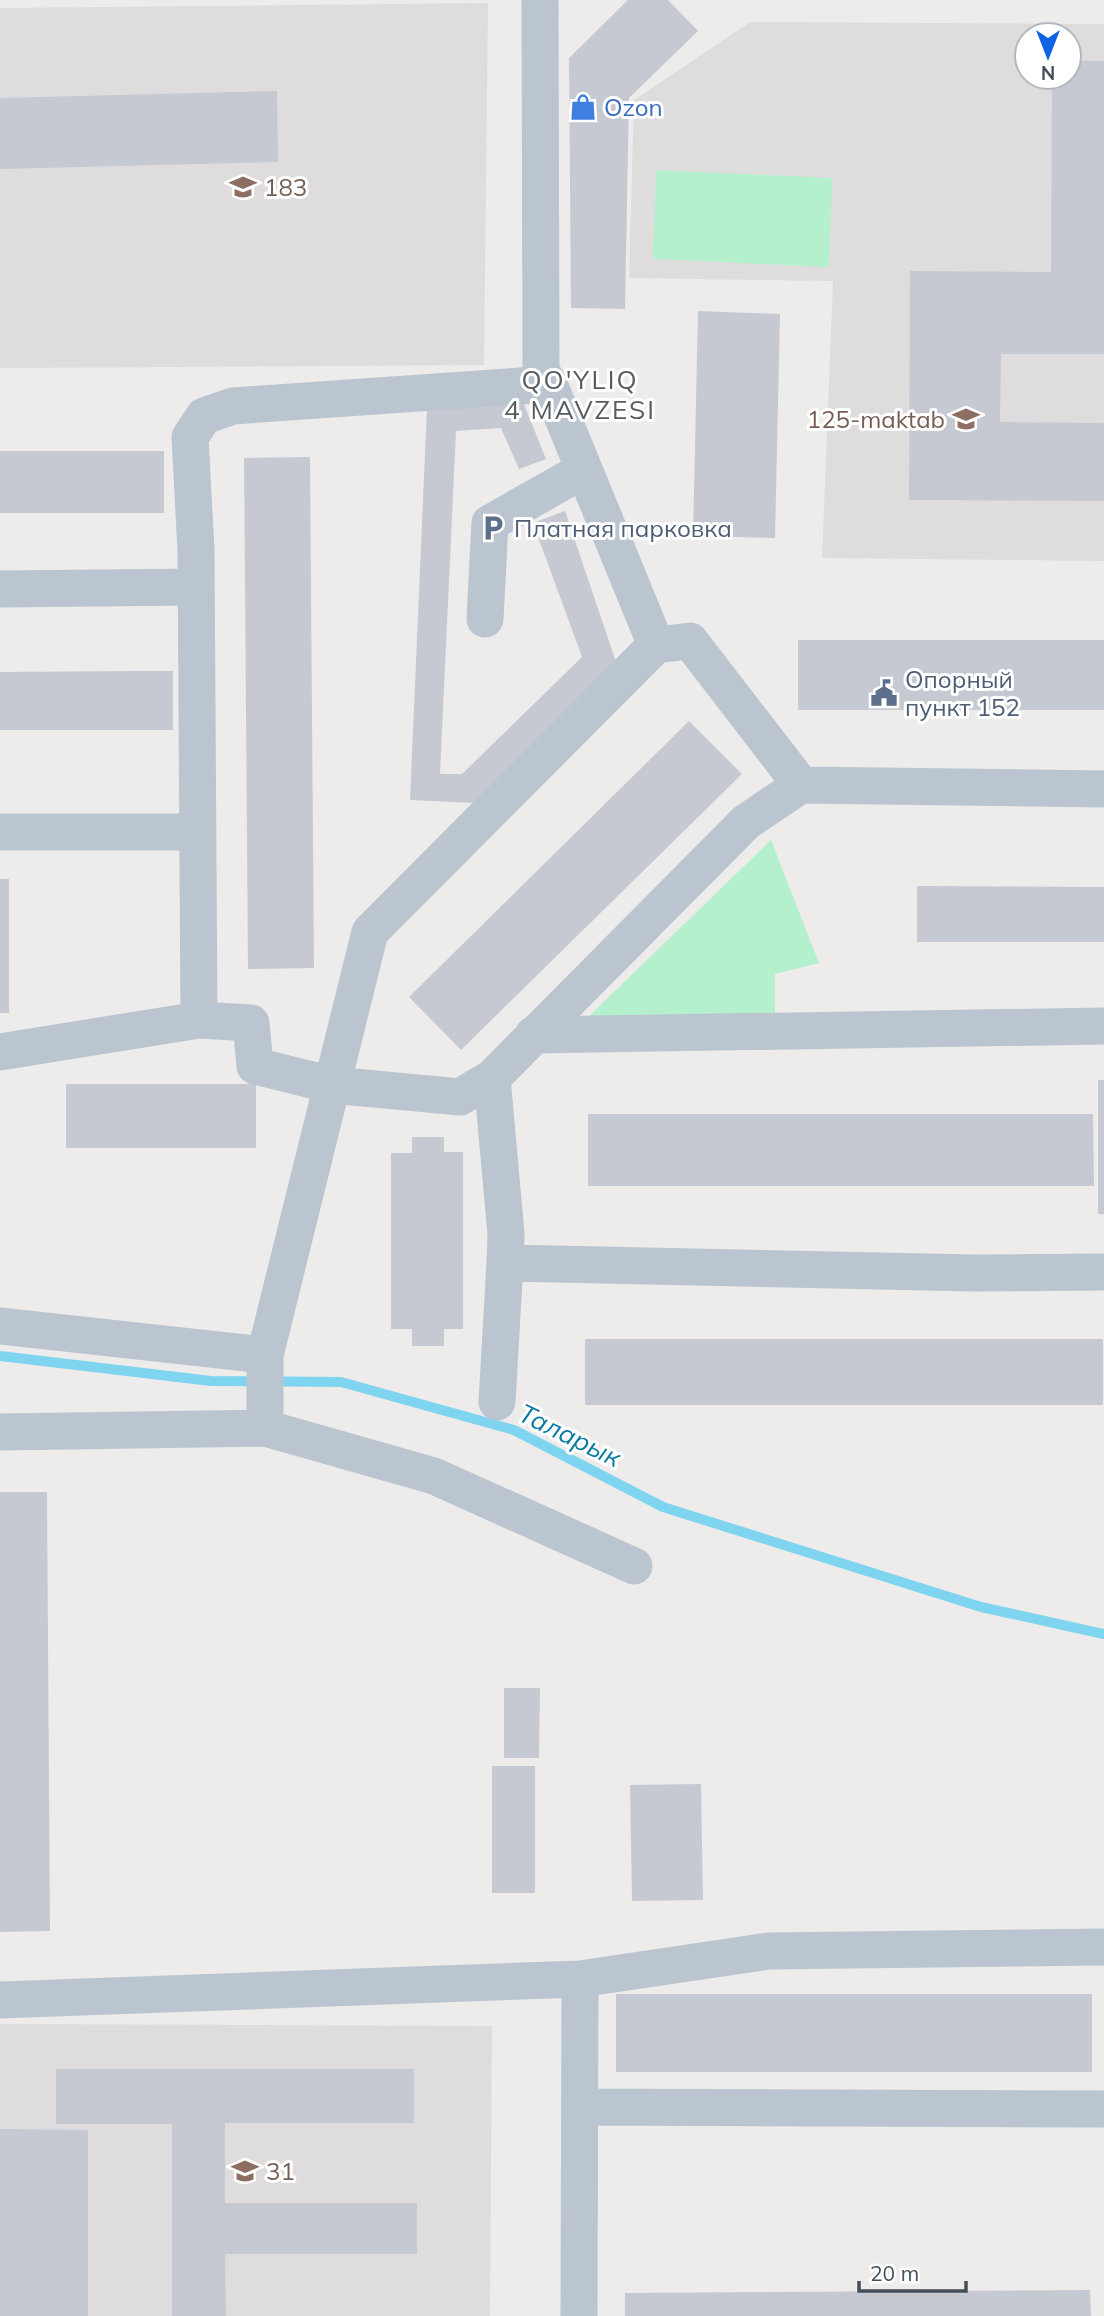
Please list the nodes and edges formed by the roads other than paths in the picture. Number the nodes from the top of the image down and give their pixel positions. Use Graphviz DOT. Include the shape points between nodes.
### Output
graph roads {
  1 [pos="540,0"];
  2 [pos="549,384"];
  3 [pos="582,471"];
  4 [pos="196,587"];
  5 [pos="0,589"];
  6 [pos="485,619"];
  7 [pos="656,645"];
  8 [pos="801,785"];
  9 [pos="1104,789"];
  10 [pos="0,832"];
  11 [pos="198,832"];
  12 [pos="200,1020"];
  13 [pos="1104,1026"];
  14 [pos="533,1035"];
  15 [pos="0,1052"];
  16 [pos="492,1078"];
  17 [pos="332,1085"];
  18 [pos="505,1264"];
  19 [pos="1104,1272"];
  20 [pos="0,1326"];
  21 [pos="265,1355"];
  22 [pos="497,1402"];
  23 [pos="265,1429"];
  24 [pos="0,1432"];
  25 [pos="634,1566"];
  26 [pos="1104,1947"];
  27 [pos="580,1979"];
  28 [pos="0,2000"];
  29 [pos="580,2108"];
  30 [pos="1104,2109"];
  31 [pos="579,2316"];
  1 -- 2 [label="street" via="541,371"];
  2 -- 3 [label="street"];
  2 -- 4 [label="street" via="233,406 204,416 190,437"];
  3 -- 6 [label="street" via="490,523"];
  3 -- 7 [label="street"];
  4 -- 5 [label="street"];
  4 -- 11 [label="street"];
  7 -- 8 [label="street" via="690,641"];
  7 -- 17 [label="street" via="370,932"];
  8 -- 9 [label="street"];
  8 -- 14 [label="street" via="746,822"];
  10 -- 11 [label="street"];
  11 -- 12 [label="street"];
  12 -- 15 [label="street"];
  12 -- 17 [label="street" via="251,1023 255,1066"];
  13 -- 14 [label="street"];
  14 -- 16 [label="street"];
  16 -- 17 [label="street" via="460,1097"];
  16 -- 18 [label="street"];
  17 -- 21 [label="street"];
  18 -- 19 [label="street"];
  18 -- 22 [label="street"];
  20 -- 21 [label="street"];
  21 -- 23 [label="street"];
  23 -- 24 [label="street"];
  23 -- 25 [label="street" via="434,1476"];
  26 -- 27 [label="street" via="769,1951"];
  27 -- 28 [label="street"];
  27 -- 29 [label="street"];
  29 -- 30 [label="street"];
  29 -- 31 [label="street"];
}
